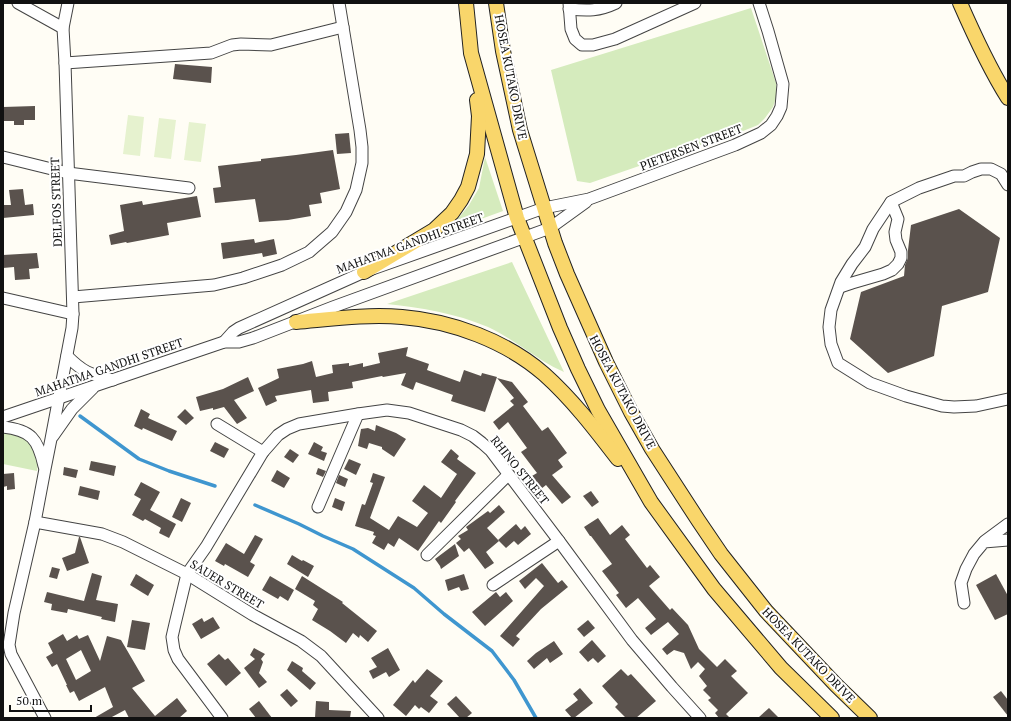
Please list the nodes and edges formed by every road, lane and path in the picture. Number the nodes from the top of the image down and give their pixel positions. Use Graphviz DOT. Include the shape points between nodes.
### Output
graph roads {
  1 [pos="18,3"];
  2 [pos="68,3"];
  3 [pos="339,3"];
  4 [pos="466,3"];
  5 [pos="496,3"];
  6 [pos="616,3"];
  7 [pos="695,3"];
  8 [pos="759,3"];
  9 [pos="960,3"];
  10 [pos="569,6"];
  11 [pos="343,27"];
  12 [pos="63,28"];
  13 [pos="471,53"];
  14 [pos="65,63"];
  15 [pos="1008,98"];
  16 [pos="3,158"];
  17 [pos="68,173"];
  18 [pos="1008,186"];
  19 [pos="189,188"];
  20 [pos="589,199"];
  21 [pos="891,202"];
  22 [pos="544,208"];
  23 [pos="516,218"];
  24 [pos="551,228"];
  25 [pos="524,238"];
  26 [pos="364,272"];
  27 [pos="840,287"];
  28 [pos="73,297"];
  29 [pos="3,298"];
  30 [pos="73,314"];
  31 [pos="296,322"];
  32 [pos="224,342"];
  33 [pos="67,356"];
  34 [pos="113,380"];
  35 [pos="96,385"];
  36 [pos="58,398"];
  37 [pos="1008,399"];
  38 [pos="358,414"];
  39 [pos="3,417"];
  40 [pos="217,424"];
  41 [pos="3,427"];
  42 [pos="51,439"];
  43 [pos="263,452"];
  44 [pos="44,469"];
  45 [pos="508,475"];
  46 [pos="651,502"];
  47 [pos="318,507"];
  48 [pos="35,522"];
  49 [pos="1008,524"];
  50 [pos="559,540"];
  51 [pos="1008,540"];
  52 [pos="984,542"];
  53 [pos="427,555"];
  54 [pos="187,574"];
  55 [pos="493,585"];
  56 [pos="964,603"];
  57 [pos="7,656"];
  58 [pos="45,718"];
  59 [pos="222,718"];
  60 [pos="378,718"];
  61 [pos="700,718"];
  62 [pos="832,718"];
  63 [pos="870,718"];
  1 -- 12 [label="street"];
  2 -- 12 [label="street, DELFOS STREET"];
  3 -- 11 [label="street"];
  4 -- 13 [label="main road"];
  5 -- 22 [label="main road, HOSEA KUTAKO DRIVE" via="503,51 520,130"];
  6 -- 10 [label="street" via="605,8 583,11"];
  7 -- 10 [label="street" via="615,39 593,46 582,45 574,39"];
  8 -- 20 [label="street, PIETERSEN STREET" via="783,84 781,107 771,126 736,144"];
  9 -- 15 [label="main road" via="991,70"];
  11 -- 14 [label="street" via="271,45 232,45 211,53"];
  11 -- 28 [label="street" via="360,130 362,163 356,190 346,212 332,232 309,252 282,265 243,278 214,285"];
  12 -- 14 [label="street, DELFOS STREET"];
  13 -- 23 [label="main road"];
  13 -- 26 [label="main road" via="479,116 477,154 465,194 452,213 434,230"];
  14 -- 17 [label="street, DELFOS STREET"];
  16 -- 17 [label="street"];
  17 -- 19 [label="street"];
  17 -- 28 [label="street, DELFOS STREET"];
  18 -- 21 [label="street" via="1001,174 991,169 981,169 919,188"];
  20 -- 22 [label="street, PIETERSEN STREET"];
  20 -- 24 [label="street, PIETERSEN STREET"];
  21 -- 27 [label="street"];
  21 -- 27 [label="street" via="898,219 895,232 901,252 898,264 883,274"];
  22 -- 23 [label="street, MAHATMA GANDHI STREET"];
  22 -- 24 [label="main road, HOSEA KUTAKO DRIVE"];
  23 -- 25 [label="main road"];
  23 -- 26 [label="street, MAHATMA GANDHI STREET"];
  24 -- 25 [label="street, MAHATMA GANDHI STREET"];
  24 -- 63 [label="main road, HOSEA KUTAKO DRIVE" via="567,274 606,362 652,449 694,514 721,554 766,611"];
  25 -- 31 [label="street, MAHATMA GANDHI STREET"];
  25 -- 46 [label="main road" via="578,369 598,410"];
  26 -- 32 [label="street, MAHATMA GANDHI STREET" via="239,328"];
  27 -- 37 [label="street" via="831,310 829,327 831,344 838,363 870,383 942,406 976,406"];
  28 -- 30 [label="street, DELFOS STREET"];
  29 -- 30 [label="street"];
  30 -- 33 [label="street, DELFOS STREET"];
  31 -- 32 [label="street, MAHATMA GANDHI STREET" via="239,342"];
  31 -- 46 [label="main road" via="373,316 402,317 452,326 479,335 530,363 554,385 584,415"];
  32 -- 34 [label="street, MAHATMA GANDHI STREET"];
  33 -- 34 [label="street" via="86,372"];
  33 -- 36 [label="street, DELFOS STREET"];
  34 -- 35 [label="street, MAHATMA GANDHI STREET"];
  35 -- 36 [label="street, MAHATMA GANDHI STREET"];
  35 -- 42 [label="street" via="72,409"];
  36 -- 39 [label="street, MAHATMA GANDHI STREET"];
  36 -- 42 [label="street, DELFOS STREET"];
  38 -- 43 [label="street, RHINO STREET" via="299,424 278,435"];
  38 -- 45 [label="street, RHINO STREET" via="387,410 409,413 461,430 491,451"];
  38 -- 47 [label="street"];
  40 -- 43 [label="street"];
  41 -- 44 [label="street" via="28,434 39,447"];
  42 -- 44 [label="street, DELFOS STREET"];
  43 -- 54 [label="street, RHINO STREET"];
  44 -- 48 [label="street, DELFOS STREET"];
  45 -- 50 [label="street, RHINO STREET"];
  45 -- 53 [label="street"];
  46 -- 62 [label="main road" via="714,589 781,668"];
  48 -- 54 [label="street, SAUER STREET" via="102,534"];
  48 -- 57 [label="street, DELFOS STREET"];
  49 -- 52 [label="street"];
  50 -- 55 [label="street"];
  50 -- 61 [label="street, RHINO STREET" via="632,640"];
  51 -- 52 [label="street"];
  52 -- 56 [label="street" via="974,554 961,583"];
  54 -- 59 [label="street" via="172,637 174,650"];
  54 -- 60 [label="street, SAUER STREET" via="311,648"];
  57 -- 58 [label="street"];
}
